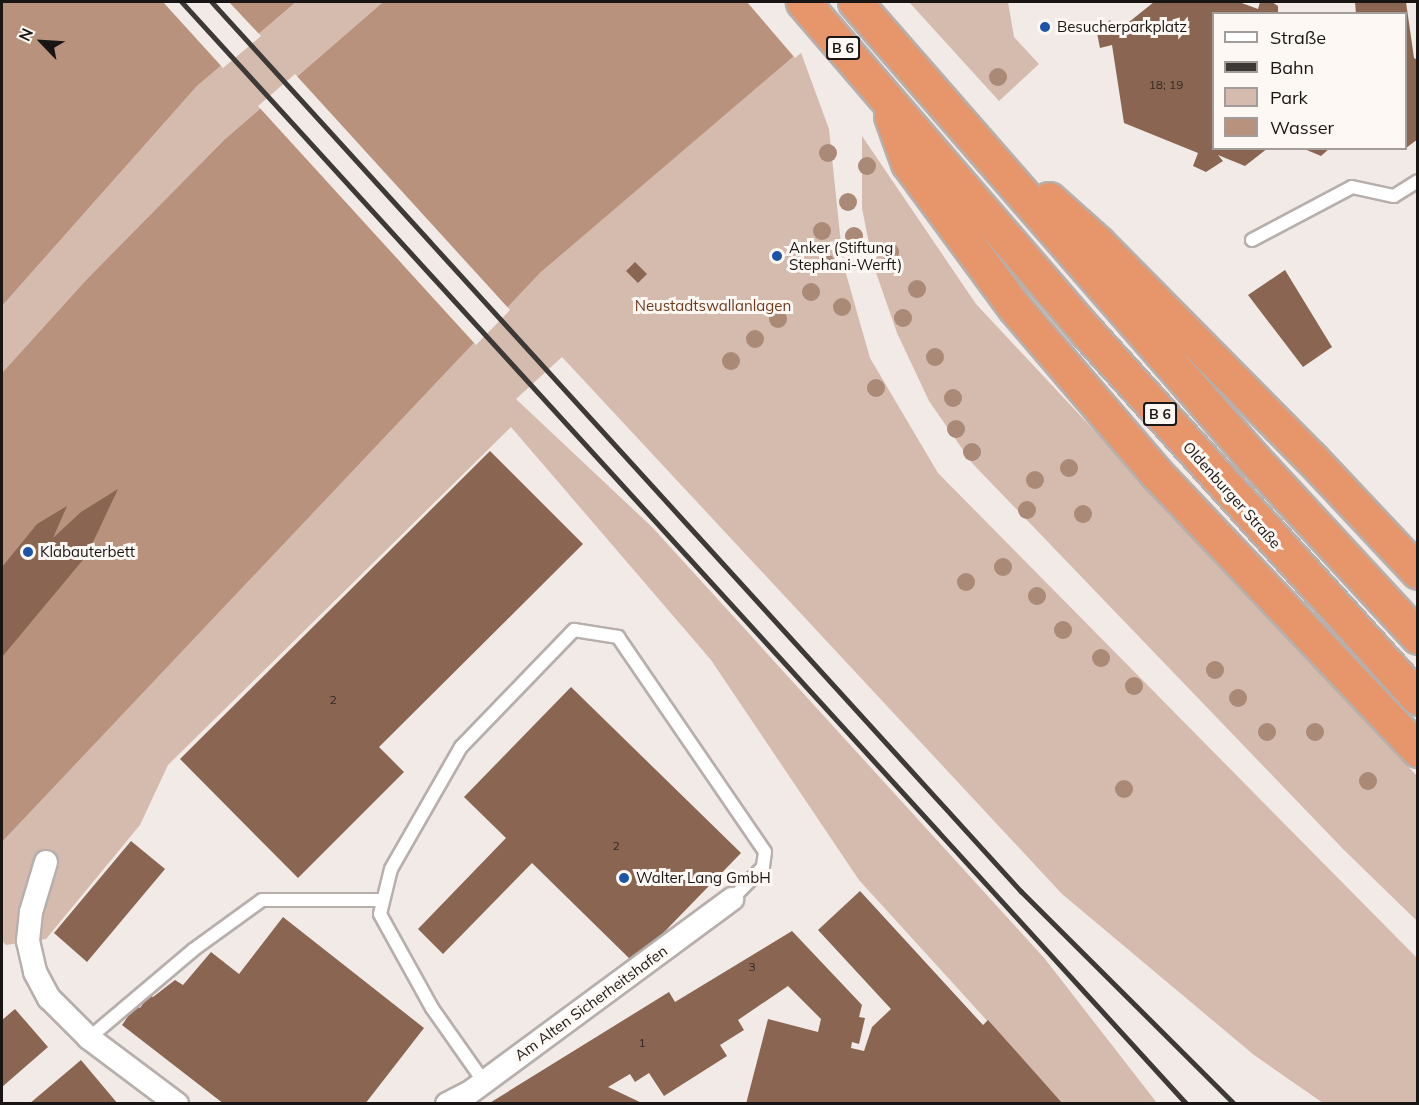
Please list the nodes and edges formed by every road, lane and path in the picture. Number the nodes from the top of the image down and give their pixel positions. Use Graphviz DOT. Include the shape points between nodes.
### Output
graph roads {
  1 [pos="802,2"];
  2 [pos="855,2"];
  3 [pos="939,99"];
  4 [pos="903,129"];
  5 [pos="1418,181"];
  6 [pos="1252,240"];
  7 [pos="1418,573"];
  8 [pos="1418,637"];
  9 [pos="1418,698"];
  10 [pos="1418,750"];
  11 [pos="46,862"];
  12 [pos="732,899"];
  13 [pos="383,900"];
  14 [pos="89,1038"];
  15 [pos="484,1082"];
  16 [pos="177,1104"];
  17 [pos="447,1104"];
  1 -- 4 [label="highway, B 6" via="882,94"];
  2 -- 3 [label="highway, B 6"];
  3 -- 7 [label="highway" via="1098,243 1311,458"];
  3 -- 8 [label="highway, B 6" via="1252,457"];
  4 -- 9 [label="highway, Oldenburger Straße / B 6"];
  4 -- 10 [label="highway" via="908,163 1015,308 1155,472"];
  5 -- 6 [label="lane" via="1394,196 1352,187"];
  11 -- 14 [label="street" via="31,912 28,941 35,972 49,998"];
  12 -- 13 [label="lane" via="763,867 765,852 618,637 574,630 462,747 391,869"];
  12 -- 15 [label="street, Am Alten Sicherheitshafen"];
  13 -- 14 [label="lane" via="262,900 193,950"];
  13 -- 15 [label="lane" via="380,914 427,998"];
  14 -- 16 [label="street"];
  15 -- 17 [label="street, Am Alten Sicherheitshafen"];
}
